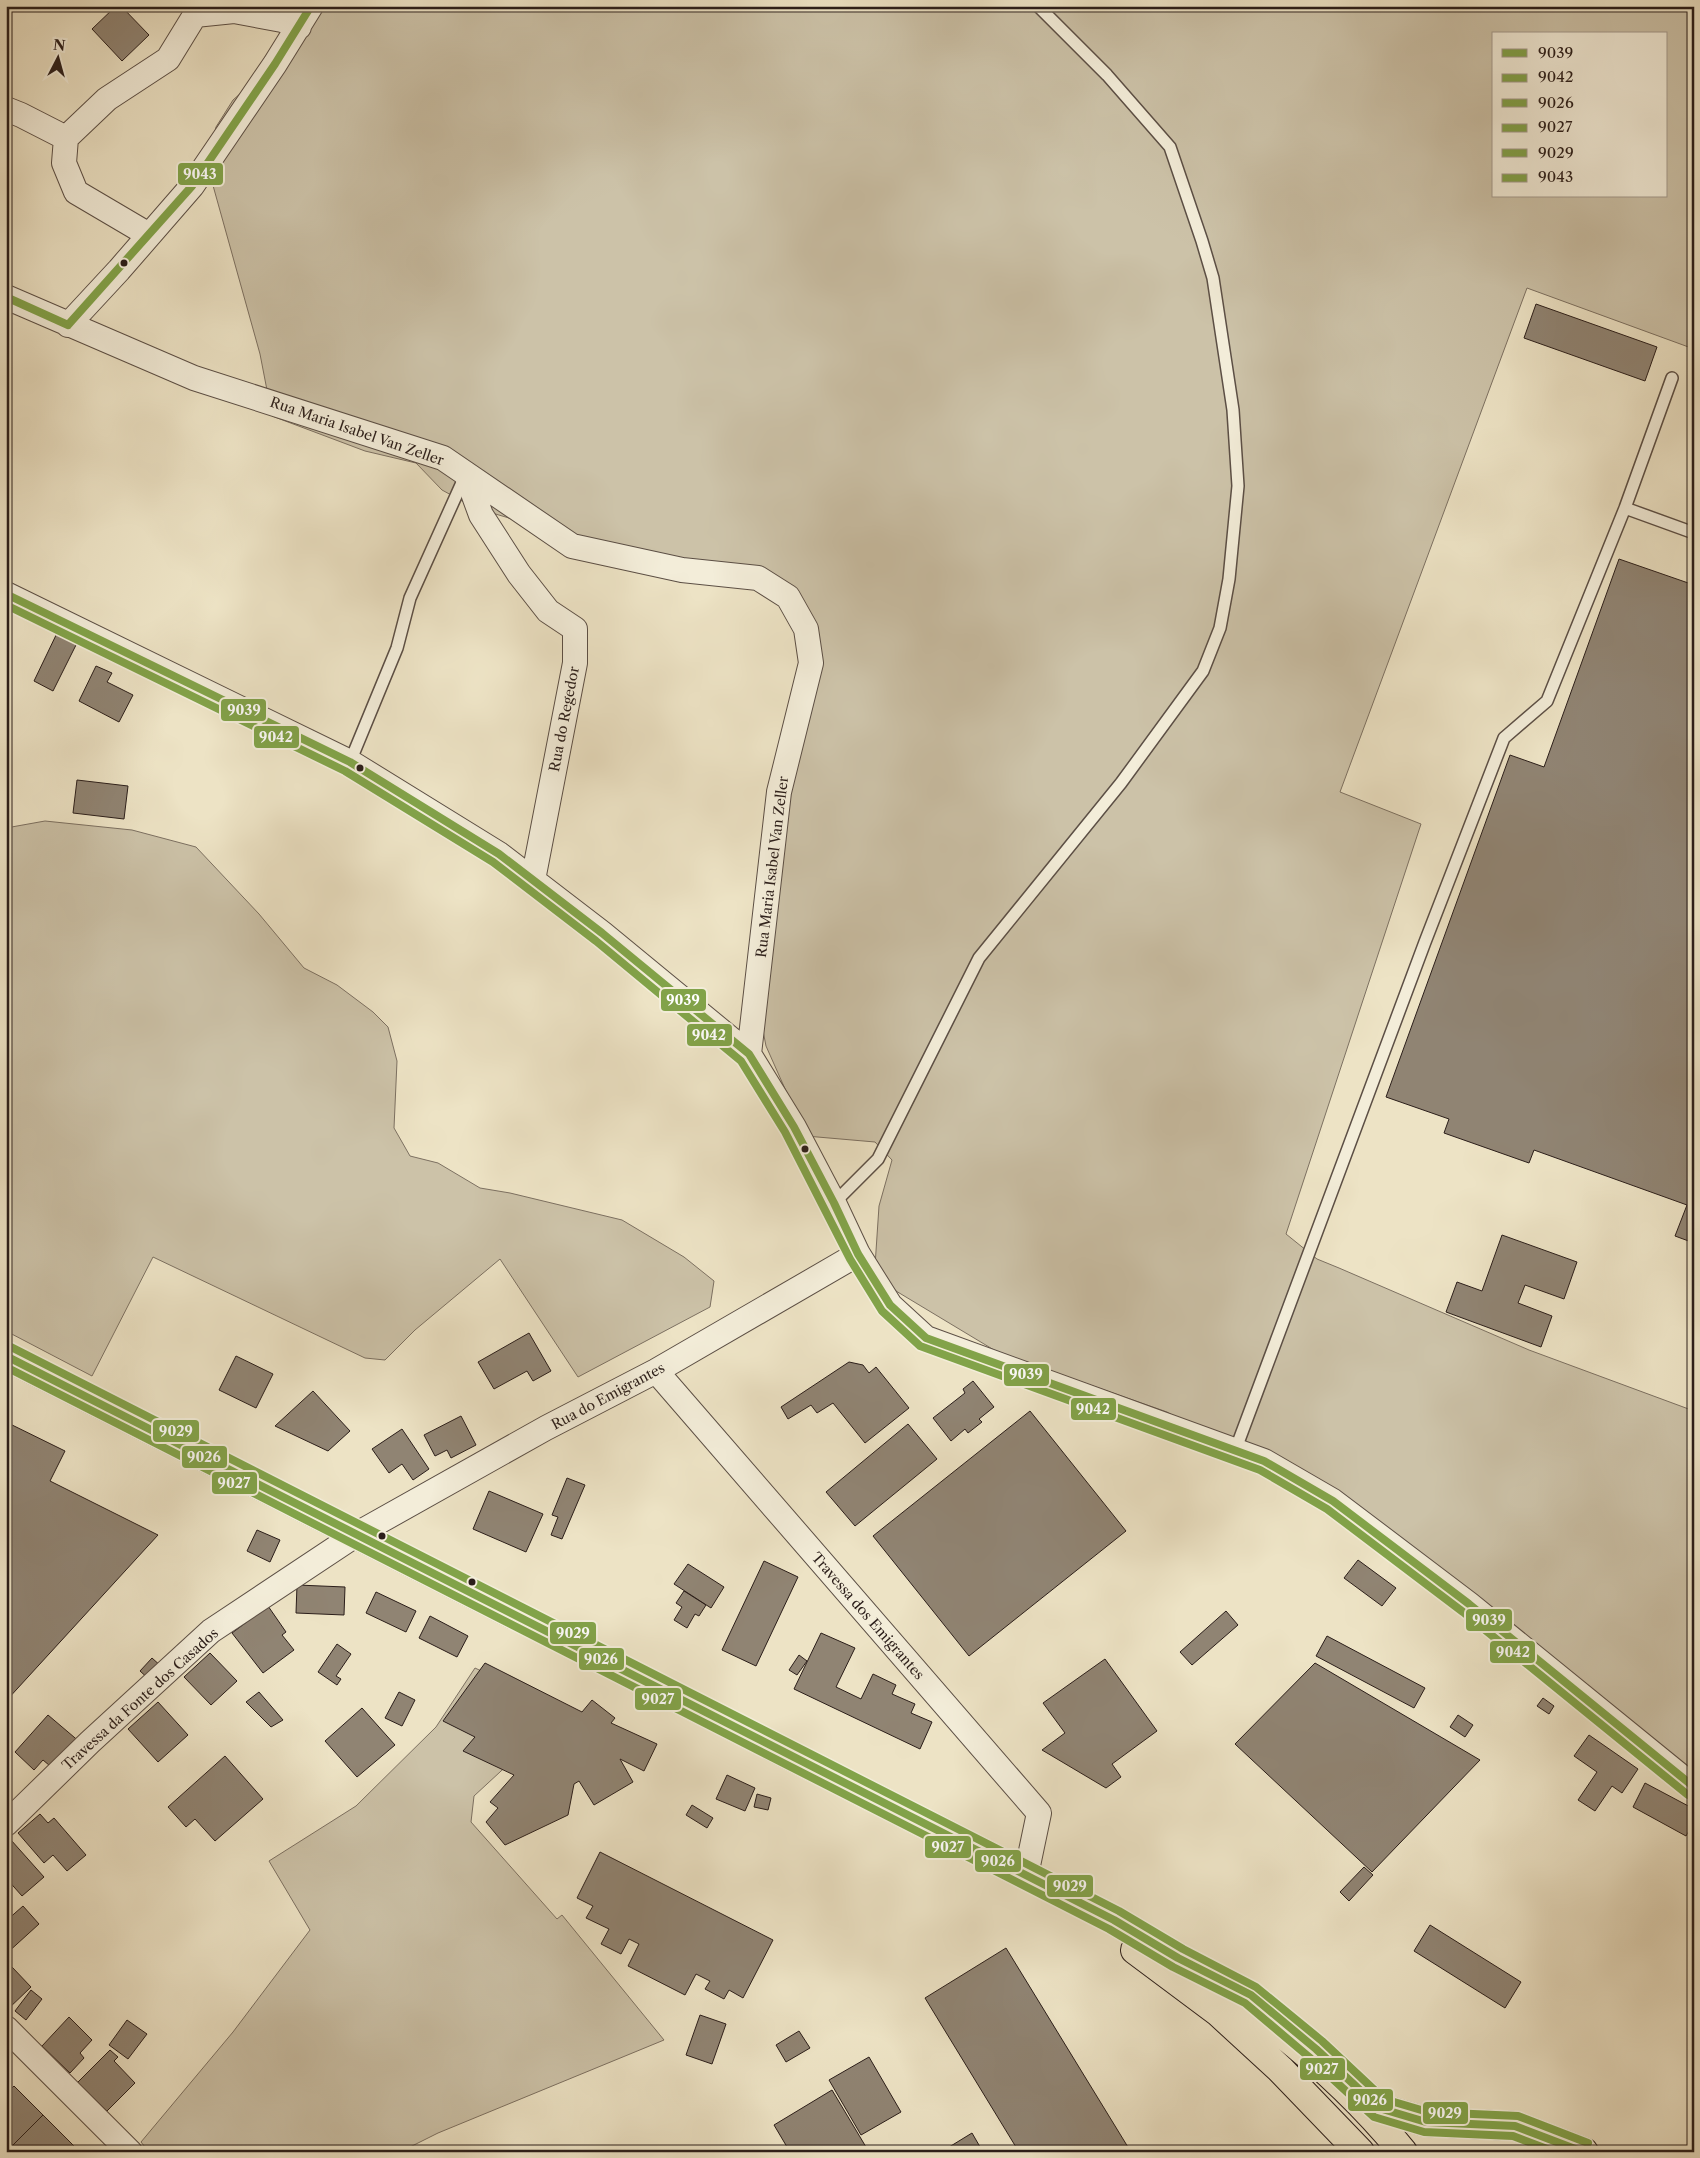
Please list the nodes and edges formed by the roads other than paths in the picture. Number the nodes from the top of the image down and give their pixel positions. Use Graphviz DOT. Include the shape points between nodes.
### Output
graph roads {
  1 [pos="311,6"];
  2 [pos="1038,6"];
  3 [pos="196,10"];
  4 [pos="299,26"];
  5 [pos="6,109"];
  6 [pos="66,138"];
  7 [pos="149,235"];
  8 [pos="6,297"];
  9 [pos="68,325"];
  10 [pos="1672,378"];
  11 [pos="466,474"];
  12 [pos="1625,508"];
  13 [pos="1694,532"];
  14 [pos="6,594"];
  15 [pos="350,762"];
  16 [pos="533,880"];
  17 [pos="749,1054"];
  18 [pos="834,1204"];
  19 [pos="858,1254"];
  20 [pos="6,1356"];
  21 [pos="656,1372"];
  22 [pos="1235,1450"];
  23 [pos="357,1534"];
  24 [pos="1694,1787"];
  25 [pos="6,1824"];
  26 [pos="1026,1875"];
  27 [pos="1089,1908"];
  28 [pos="1178,1958"];
  29 [pos="6,2028"];
  30 [pos="1336,2126"];
  31 [pos="1582,2151"];
  32 [pos="130,2152"];
  33 [pos="1360,2152"];
  34 [pos="1375,2152"];
  35 [pos="1402,2152"];
  36 [pos="1526,2152"];
  1 -- 4 [label="street"];
  2 -- 18 [label="lane" via="1107,75 1170,147 1213,278 1233,410 1238,486 1229,579 1220,628 1203,671 1121,783 979,958 878,1159"];
  3 -- 4 [label="street" via="234,11"];
  3 -- 6 [label="street" via="168,59 107,99"];
  4 -- 7 [label="street" via="192,186"];
  5 -- 6 [label="street"];
  6 -- 7 [label="street" via="64,163 76,192"];
  7 -- 9 [label="street"];
  8 -- 9 [label="street, Rua Maria Isabel Van Zeller"];
  9 -- 11 [label="street, Rua Maria Isabel Van Zeller" via="194,378 442,458"];
  10 -- 12 [label="lane"];
  11 -- 15 [label="lane" via="410,598 397,648"];
  11 -- 16 [label="street, Rua do Regedor" via="482,515 519,574 548,611 575,630 576,663"];
  11 -- 17 [label="street, Rua Maria Isabel Van Zeller" via="572,546 682,570 758,578 788,596 806,629 811,663 779,792"];
  12 -- 13 [label="lane"];
  12 -- 22 [label="lane" via="1547,701 1504,738"];
  14 -- 15 [label="street"];
  15 -- 16 [label="street" via="499,854"];
  16 -- 17 [label="street"];
  17 -- 18 [label="street" via="794,1127"];
  18 -- 19 [label="street"];
  19 -- 21 [label="street, Rua do Emigrantes"];
  19 -- 22 [label="street" via="890,1305 926,1338"];
  20 -- 23 [label="main road"];
  21 -- 23 [label="street, Rua do Emigrantes" via="546,1428"];
  21 -- 26 [label="street, Travessa dos Emigrantes" via="1039,1813"];
  22 -- 24 [label="street" via="1264,1461 1333,1501 1469,1604"];
  23 -- 25 [label="street, Travessa da Fonte dos Casados" via="211,1631"];
  23 -- 26 [label="main road"];
  26 -- 27 [label="main road"];
  27 -- 28 [label="main road"];
  27 -- 30 [label="main road" via="1131,1947 1218,2012"];
  28 -- 31 [label="main road" via="1251,1995 1316,2049 1379,2108 1426,2122 1515,2126"];
  28 -- 35 [label="main road" via="1269,2024 1327,2072"];
  29 -- 32 [label="street"];
  30 -- 33 [label="main road"];
  30 -- 34 [label="main road"];
  31 -- 36 [label="main road"];
}
